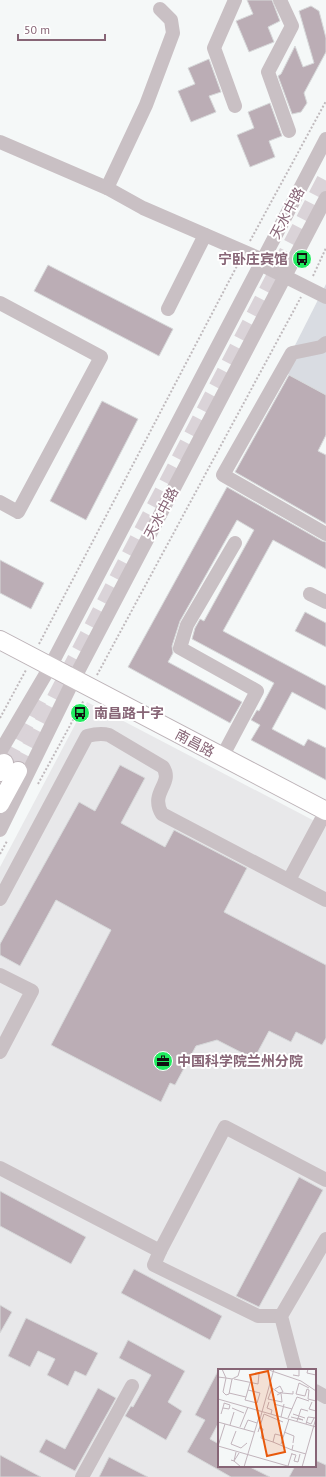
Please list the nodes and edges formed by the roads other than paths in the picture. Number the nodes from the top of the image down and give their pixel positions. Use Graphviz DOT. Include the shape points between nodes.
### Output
graph roads {
  1 [pos="235,0"];
  2 [pos="280,0"];
  3 [pos="160,9"];
  4 [pos="235,106"];
  5 [pos="289,131"];
  6 [pos="326,139"];
  7 [pos="0,142"];
  8 [pos="107,188"];
  9 [pos="326,198"];
  10 [pos="206,235"];
  11 [pos="263,260"];
  12 [pos="287,273"];
  13 [pos="309,283"];
  14 [pos="326,286"];
  15 [pos="326,297"];
  16 [pos="0,303"];
  17 [pos="168,309"];
  18 [pos="326,343"];
  19 [pos="0,502"];
  20 [pos="326,534"];
  21 [pos="235,542"];
  22 [pos="310,594"];
  23 [pos="326,602"];
  24 [pos="0,640"];
  25 [pos="50,667"];
  26 [pos="74,679"];
  27 [pos="222,757"];
  28 [pos="6,764"];
  29 [pos="0,804"];
  30 [pos="326,811"];
  31 [pos="4,835"];
  32 [pos="288,880"];
  33 [pos="0,899"];
  34 [pos="326,900"];
  35 [pos="0,975"];
  36 [pos="0,1052"];
  37 [pos="0,1168"];
  38 [pos="326,1180"];
  39 [pos="326,1239"];
  40 [pos="160,1251"];
  41 [pos="281,1316"];
  42 [pos="295,1369"];
  43 [pos="132,1386"];
  44 [pos="316,1392"];
  45 [pos="326,1397"];
  46 [pos="82,1477"];
  1 -- 4 [label="street" via="214,48"];
  2 -- 5 [label="street" via="292,26 268,72"];
  3 -- 8 [label="street" via="172,20 173,33 146,105"];
  6 -- 11 [label="street, 天水中路"];
  7 -- 8 [label="street"];
  8 -- 10 [label="street" via="142,208"];
  9 -- 12 [label="street, 天水中路"];
  10 -- 11 [label="street"];
  10 -- 17 [label="street"];
  11 -- 12 [label="street"];
  11 -- 25 [label="street, 天水中路"];
  12 -- 13 [label="street"];
  12 -- 26 [label="street, 天水中路"];
  13 -- 14 [label="street"];
  13 -- 15 [label="street"];
  16 -- 19 [label="street" via="101,357 18,512"];
  18 -- 20 [label="street" via="321,347 292,353 223,475"];
  21 -- 27 [label="street" via="187,625 180,648 257,691"];
  22 -- 23 [label="street"];
  24 -- 25 [label="main road, 南昌路"];
  25 -- 26 [label="main road, 南昌路"];
  25 -- 28 [label="street, 天水中路"];
  26 -- 27 [label="main road, 南昌路"];
  26 -- 31 [label="street, 天水中路"];
  27 -- 30 [label="main road, 南昌路"];
  28 -- 29 [label="main road"];
  30 -- 32 [label="street"];
  32 -- 33 [label="street" via="162,814 158,803 159,792 166,779 162,767 109,735 94,734 87,736"];
  32 -- 34 [label="street"];
  35 -- 36 [label="street" via="32,991"];
  37 -- 40 [label="street"];
  38 -- 40 [label="street" via="225,1127"];
  39 -- 41 [label="street"];
  40 -- 41 [label="street" via="154,1265 258,1316"];
  41 -- 42 [label="street"];
  43 -- 46 [label="street"];
  44 -- 45 [label="street"];
}
